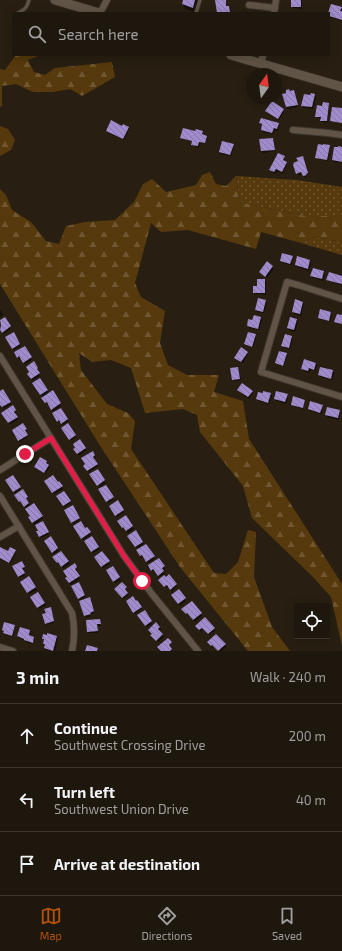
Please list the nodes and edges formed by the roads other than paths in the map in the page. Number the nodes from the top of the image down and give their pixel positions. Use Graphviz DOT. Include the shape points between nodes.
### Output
graph roads {
  1 [pos="29,0"];
  2 [pos="55,0"];
  3 [pos="107,0"];
  4 [pos="200,0"];
  5 [pos="276,0"];
  6 [pos="249,5"];
  7 [pos="275,11"];
  8 [pos="20,12"];
  9 [pos="97,12"];
  10 [pos="101,12"];
  11 [pos="196,12"];
  12 [pos="240,56"];
  13 [pos="262,59"];
  14 [pos="342,87"];
  15 [pos="293,130"];
  16 [pos="342,135"];
  17 [pos="342,299"];
  18 [pos="0,356"];
  19 [pos="342,397"];
  20 [pos="51,438"];
  21 [pos="0,470"];
  22 [pos="0,496"];
  23 [pos="19,526"];
  24 [pos="0,537"];
  25 [pos="0,647"];
  26 [pos="13,651"];
  27 [pos="72,651"];
  28 [pos="198,651"];
  1 -- 8 [label="lane" via="28,6"];
  2 -- 9 [label="street"];
  3 -- 10 [label="street"];
  4 -- 11 [label="lane"];
  5 -- 7 [label="street"];
  6 -- 7 [label="street"];
  12 -- 13 [label="street"];
  13 -- 14 [label="street"];
  15 -- 16 [label="street"];
  17 -- 19 [label="street" via="287,282 261,372"];
  18 -- 20 [label="street"];
  20 -- 21 [label="street"];
  20 -- 28 [label="street" via="124,556"];
  22 -- 23 [label="street"];
  23 -- 24 [label="street"];
  23 -- 27 [label="street" via="72,613 75,628"];
  25 -- 26 [label="street"];
}
